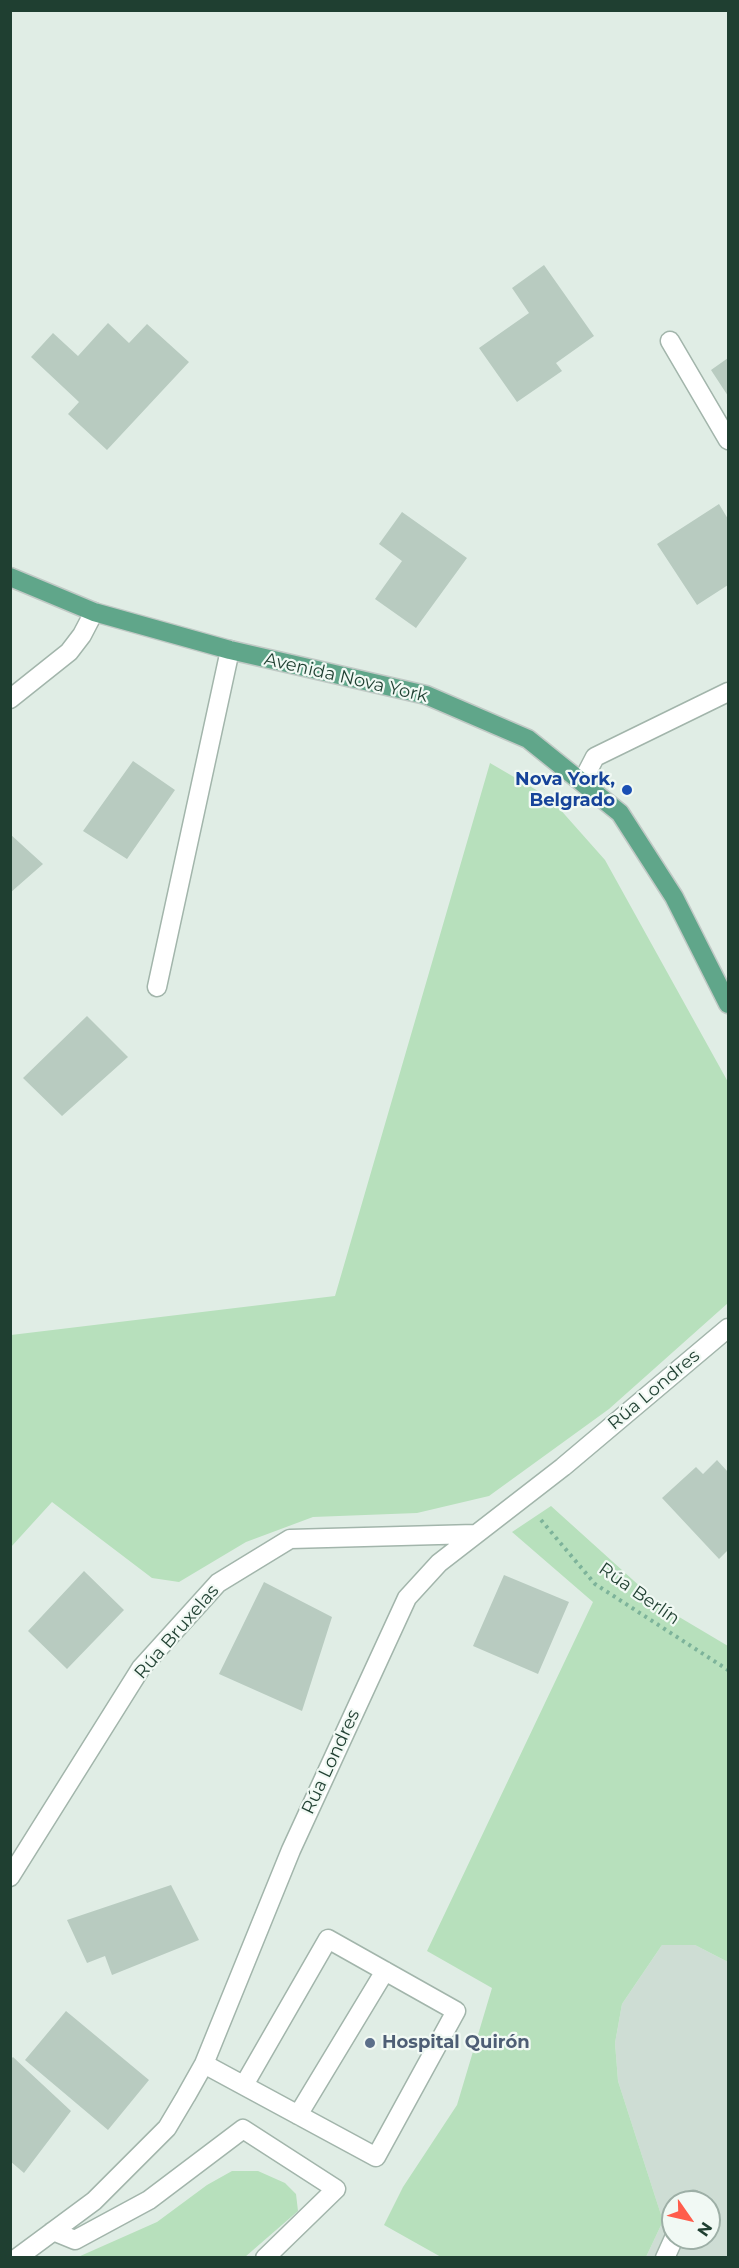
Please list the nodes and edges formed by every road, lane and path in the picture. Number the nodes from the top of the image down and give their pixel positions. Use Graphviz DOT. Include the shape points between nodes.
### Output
graph roads {
  1 [pos="670,341"];
  2 [pos="729,440"];
  3 [pos="10,577"];
  4 [pos="94,612"];
  5 [pos="230,650"];
  6 [pos="729,692"];
  7 [pos="10,699"];
  8 [pos="582,782"];
  9 [pos="157,987"];
  10 [pos="729,1004"];
  11 [pos="729,1328"];
  12 [pos="523,1499"];
  13 [pos="475,1534"];
  14 [pos="729,1670"];
  15 [pos="10,1877"];
  16 [pos="385,1971"];
  17 [pos="204,2064"];
  18 [pos="244,2085"];
  19 [pos="298,2115"];
  20 [pos="54,2230"];
  21 [pos="17,2258"];
  22 [pos="265,2258"];
  1 -- 2 [label="street"];
  3 -- 4 [label="main road, Avenida Nova York"];
  4 -- 5 [label="main road, Avenida Nova York"];
  4 -- 7 [label="street" via="69,652"];
  5 -- 8 [label="main road, Avenida Nova York" via="426,695 528,739"];
  5 -- 9 [label="street"];
  6 -- 8 [label="street" via="595,757"];
  8 -- 10 [label="main road, Avenida Nova York" via="620,813 674,897"];
  11 -- 12 [label="street, Rúa Londres"];
  12 -- 13 [label="street, Rúa Londres"];
  12 -- 14 [label="path, Rúa Berlín" via="595,1584"];
  13 -- 15 [label="street, Rúa Bruxelas" via="290,1539 218,1583 141,1668"];
  13 -- 17 [label="street, Rúa Londres" via="439,1563 407,1598 291,1850"];
  16 -- 18 [label="street" via="328,1938"];
  16 -- 19 [label="street"];
  16 -- 19 [label="street" via="456,2011 376,2157"];
  17 -- 18 [label="street"];
  17 -- 20 [label="street, Rúa Londres" via="166,2128 94,2201"];
  18 -- 19 [label="street"];
  20 -- 21 [label="street, Rúa Londres"];
  20 -- 22 [label="street" via="75,2241 149,2200 243,2129 336,2189"];
}
